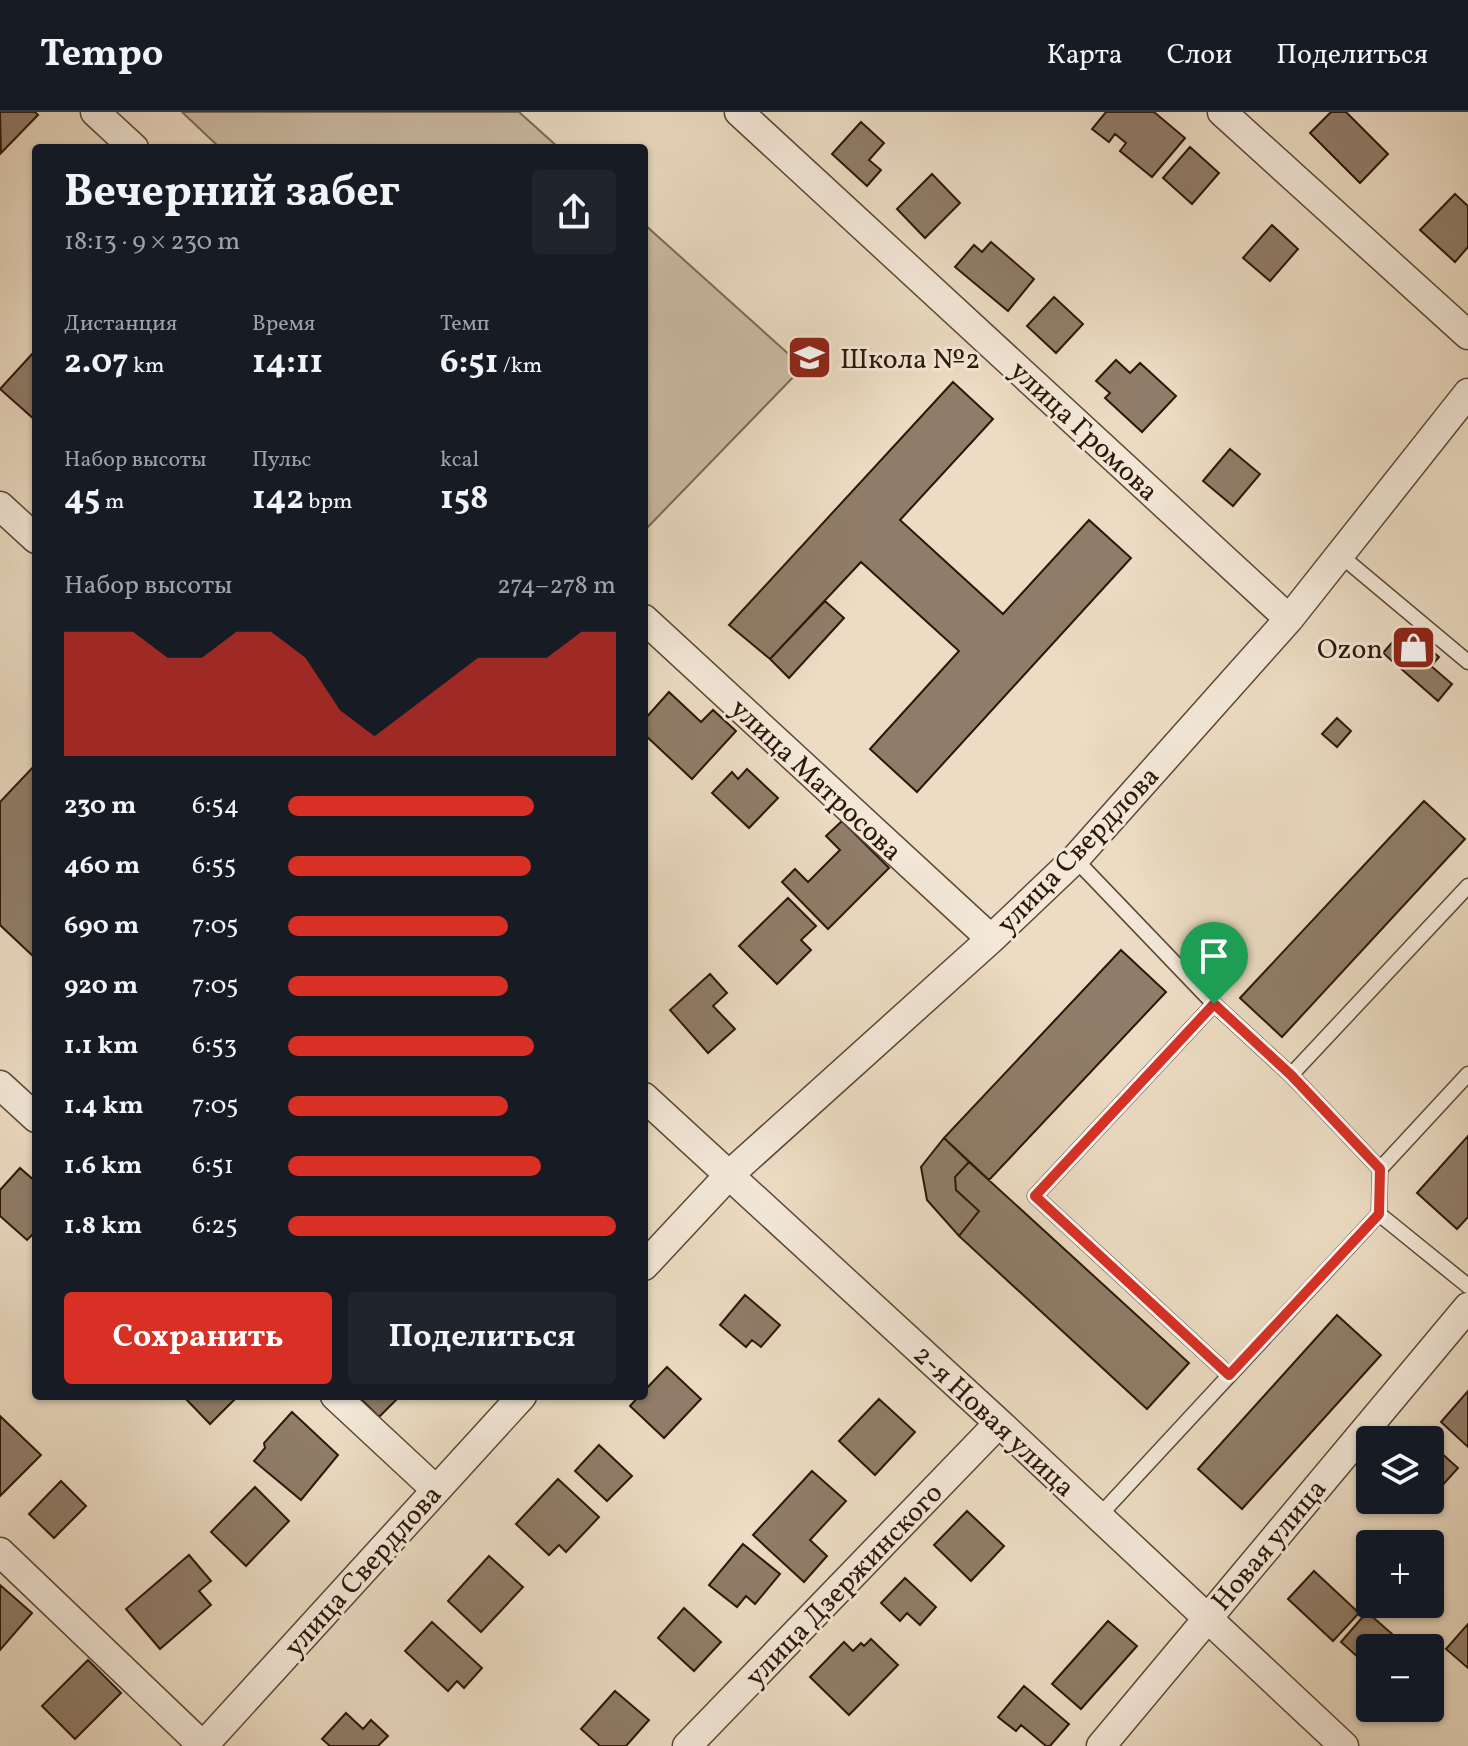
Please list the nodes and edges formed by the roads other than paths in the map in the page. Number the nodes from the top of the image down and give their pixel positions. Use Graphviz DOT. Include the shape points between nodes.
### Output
graph roads {
  1 [pos="95,112"];
  2 [pos="739,112"];
  3 [pos="1222,112"];
  4 [pos="130,144"];
  5 [pos="1468,335"];
  6 [pos="1468,393"];
  7 [pos="0,506"];
  8 [pos="32,535"];
  9 [pos="1340,555"];
  10 [pos="1289,619"];
  11 [pos="648,623"];
  12 [pos="1468,662"];
  13 [pos="1075,859"];
  14 [pos="1468,886"];
  15 [pos="991,939"];
  16 [pos="1214,1004"];
  17 [pos="1468,1074"];
  18 [pos="1291,1075"];
  19 [pos="0,1085"];
  20 [pos="648,1101"];
  21 [pos="32,1114"];
  22 [pos="1380,1169"];
  23 [pos="729,1175"];
  24 [pos="1379,1214"];
  25 [pos="648,1262"];
  26 [pos="1468,1286"];
  27 [pos="1468,1307"];
  28 [pos="1229,1375"];
  29 [pos="339,1400"];
  30 [pos="518,1400"];
  31 [pos="999,1423"];
  32 [pos="435,1489"];
  33 [pos="1099,1516"];
  34 [pos="0,1552"];
  35 [pos="1207,1617"];
  36 [pos="203,1746"];
  37 [pos="687,1746"];
  38 [pos="1101,1746"];
  39 [pos="1344,1746"];
  1 -- 4 [label="street"];
  2 -- 10 [label="street, улица Громова"];
  3 -- 5 [label="street"];
  6 -- 9 [label="street, улица Свердлова"];
  7 -- 8 [label="street"];
  9 -- 10 [label="street, улица Свердлова"];
  9 -- 12 [label="lane"];
  10 -- 13 [label="street, улица Свердлова"];
  11 -- 15 [label="street, улица Матросова"];
  13 -- 15 [label="street, улица Свердлова"];
  13 -- 16 [label="lane"];
  14 -- 18 [label="lane"];
  15 -- 23 [label="street, улица Свердлова"];
  16 -- 18 [label="lane"];
  16 -- 28 [label="lane" via="1035,1196"];
  17 -- 22 [label="lane"];
  18 -- 22 [label="lane"];
  19 -- 21 [label="street"];
  20 -- 23 [label="street, 2-я Новая улица"];
  22 -- 24 [label="lane"];
  23 -- 25 [label="street, улица Свердлова"];
  23 -- 31 [label="street, 2-я Новая улица"];
  24 -- 26 [label="lane"];
  24 -- 28 [label="lane"];
  27 -- 35 [label="street, Новая улица"];
  28 -- 33 [label="lane"];
  29 -- 32 [label="street"];
  30 -- 32 [label="street, улица Свердлова"];
  31 -- 33 [label="street, 2-я Новая улица"];
  31 -- 37 [label="street, улица Дзержинского"];
  32 -- 36 [label="street, улица Свердлова"];
  33 -- 35 [label="street, 2-я Новая улица"];
  34 -- 36 [label="street"];
  35 -- 38 [label="street, Новая улица"];
  35 -- 39 [label="street, 2-я Новая улица"];
}
